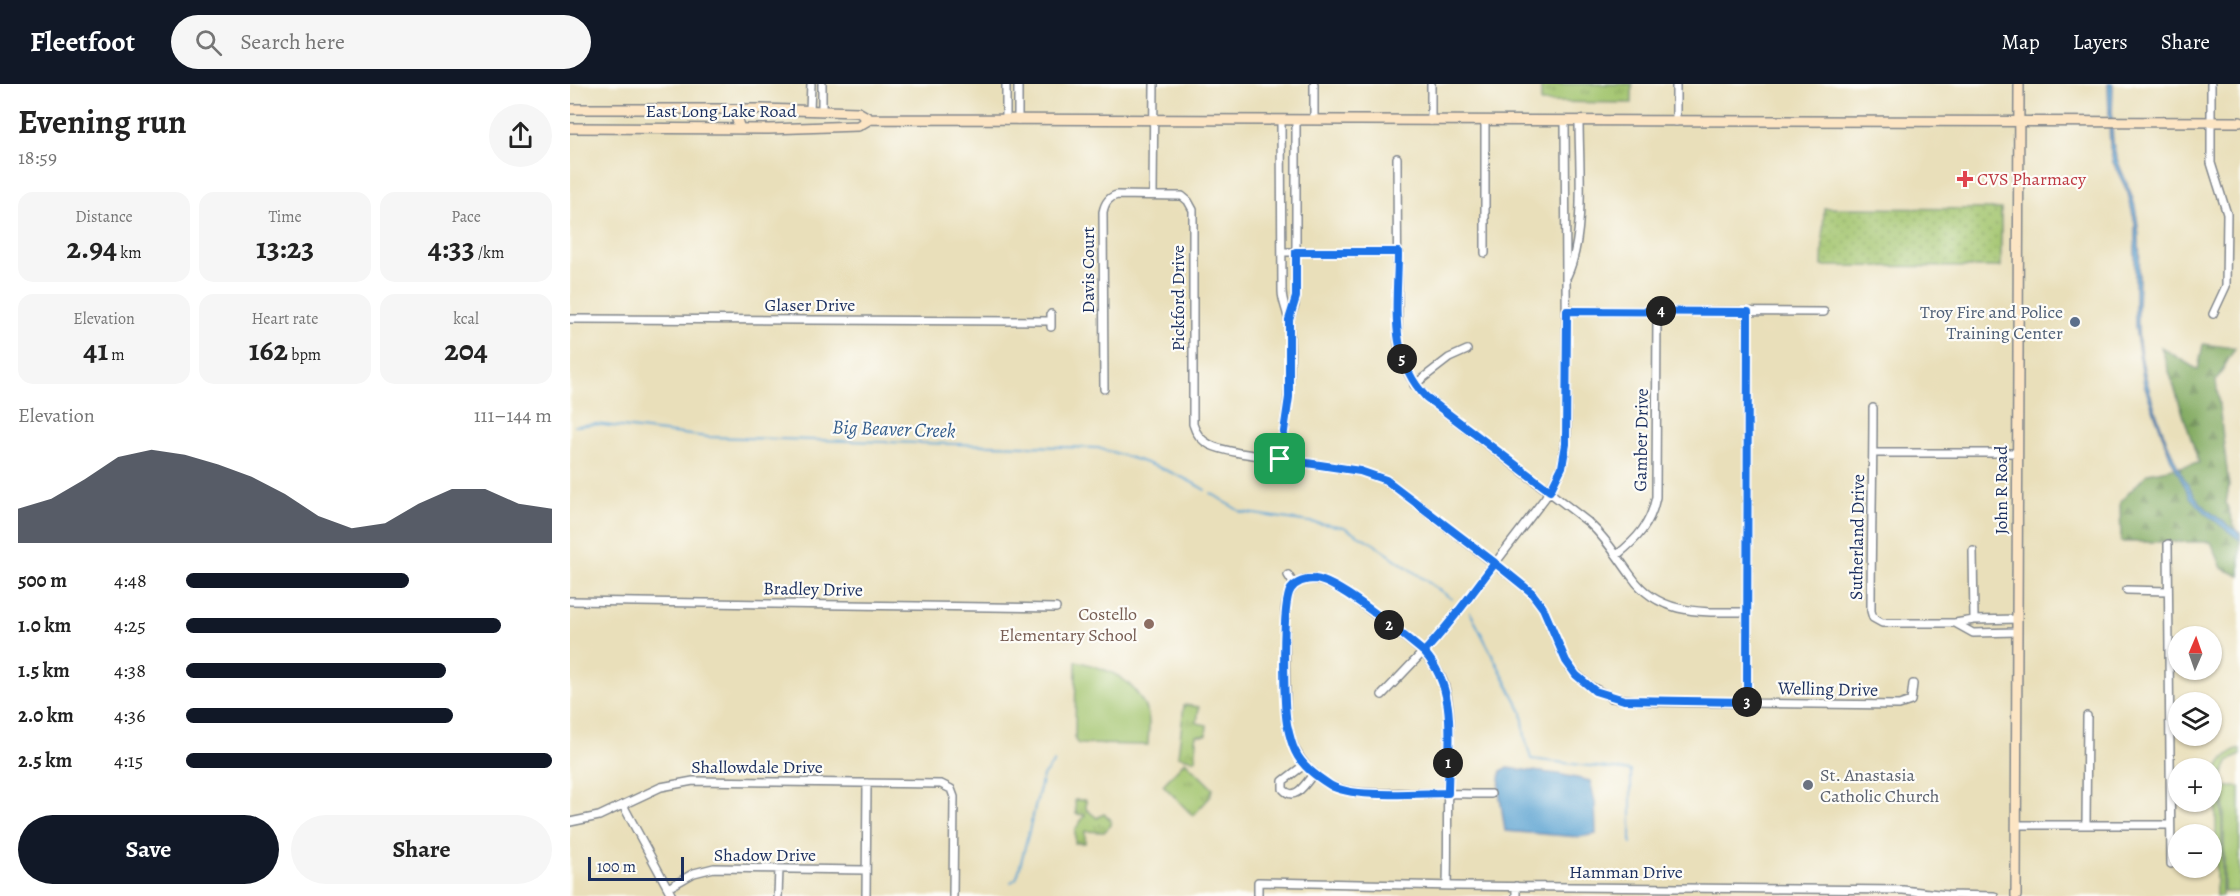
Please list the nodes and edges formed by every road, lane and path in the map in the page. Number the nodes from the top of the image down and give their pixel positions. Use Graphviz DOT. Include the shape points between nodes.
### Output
graph roads {
  1 [pos="811,84"];
  2 [pos="822,84"];
  3 [pos="1006,84"];
  4 [pos="1018,84"];
  5 [pos="1154,84"];
  6 [pos="1314,84"];
  7 [pos="1431,84"];
  8 [pos="1676,84"];
  9 [pos="2019,84"];
  10 [pos="2211,84"];
  11 [pos="570,109"];
  12 [pos="706,109"];
  13 [pos="744,109"];
  14 [pos="810,111"];
  15 [pos="822,111"];
  16 [pos="839,111"];
  17 [pos="870,119"];
  18 [pos="1006,120"];
  19 [pos="1018,120"];
  20 [pos="1154,120"];
  21 [pos="1281,120"];
  22 [pos="1296,120"];
  23 [pos="1314,120"];
  24 [pos="1431,121"];
  25 [pos="1485,121"];
  26 [pos="1565,121"];
  27 [pos="1579,121"];
  28 [pos="1676,122"];
  29 [pos="2019,122"];
  30 [pos="2211,122"];
  31 [pos="2240,122"];
  32 [pos="836,127"];
  33 [pos="570,128"];
  34 [pos="701,128"];
  35 [pos="740,129"];
  36 [pos="1397,158"];
  37 [pos="1153,194"];
  38 [pos="1282,195"];
  39 [pos="1296,195"];
  40 [pos="1565,195"];
  41 [pos="1579,195"];
  42 [pos="1282,252"];
  43 [pos="1296,252"];
  44 [pos="1398,252"];
  45 [pos="1485,253"];
  46 [pos="1568,276"];
  47 [pos="1567,311"];
  48 [pos="1657,311"];
  49 [pos="1748,312"];
  50 [pos="1824,312"];
  51 [pos="2213,314"];
  52 [pos="570,319"];
  53 [pos="1289,320"];
  54 [pos="1051,321"];
  55 [pos="1467,350"];
  56 [pos="1414,385"];
  57 [pos="1104,389"];
  58 [pos="1874,408"];
  59 [pos="1196,434"];
  60 [pos="1873,453"];
  61 [pos="2017,453"];
  62 [pos="1280,459"];
  63 [pos="1550,491"];
  64 [pos="2168,544"];
  65 [pos="1973,551"];
  66 [pos="1617,555"];
  67 [pos="1495,563"];
  68 [pos="1288,575"];
  69 [pos="1294,586"];
  70 [pos="2127,590"];
  71 [pos="2168,591"];
  72 [pos="570,601"];
  73 [pos="1056,608"];
  74 [pos="1747,612"];
  75 [pos="1974,620"];
  76 [pos="2017,620"];
  77 [pos="1955,623"];
  78 [pos="2017,632"];
  79 [pos="1424,652"];
  80 [pos="1912,684"];
  81 [pos="1382,695"];
  82 [pos="1747,702"];
  83 [pos="2087,716"];
  84 [pos="1304,765"];
  85 [pos="1314,773"];
  86 [pos="867,783"];
  87 [pos="1448,793"];
  88 [pos="1491,795"];
  89 [pos="623,806"];
  90 [pos="570,822"];
  91 [pos="2170,824"];
  92 [pos="2016,825"];
  93 [pos="2086,825"];
  94 [pos="2168,825"];
  95 [pos="779,869"];
  96 [pos="866,870"];
  97 [pos="1447,885"];
  98 [pos="1516,886"];
  99 [pos="668,888"];
  100 [pos="672,896"];
  101 [pos="778,896"];
  102 [pos="866,896"];
  103 [pos="953,896"];
  104 [pos="1258,896"];
  105 [pos="1516,896"];
  106 [pos="1994,896"];
  107 [pos="2016,896"];
  1 -- 14 [label="street"];
  2 -- 15 [label="street"];
  3 -- 18 [label="street"];
  4 -- 19 [label="street"];
  5 -- 20 [label="street"];
  6 -- 23 [label="street"];
  7 -- 24 [label="street"];
  8 -- 28 [label="street"];
  9 -- 29 [label="main road, John R Road"];
  10 -- 30 [label="street"];
  11 -- 12 [label="main road, East Long Lake Road"];
  12 -- 13 [label="main road, East Long Lake Road"];
  12 -- 34 [label="main road" via="708,118"];
  13 -- 14 [label="main road, East Long Lake Road"];
  13 -- 35 [label="main road" via="737,120"];
  14 -- 15 [label="main road, East Long Lake Road"];
  15 -- 16 [label="main road, East Long Lake Road"];
  16 -- 17 [label="main road, East Long Lake Road" via="858,112"];
  16 -- 32 [label="main road" via="841,121"];
  17 -- 18 [label="main road, East Long Lake Road"];
  17 -- 32 [label="main road, East Long Lake Road" via="858,126"];
  18 -- 19 [label="main road, East Long Lake Road"];
  19 -- 20 [label="main road, East Long Lake Road"];
  20 -- 21 [label="main road, East Long Lake Road"];
  20 -- 37 [label="street"];
  21 -- 22 [label="main road, East Long Lake Road"];
  21 -- 38 [label="street"];
  22 -- 23 [label="main road, East Long Lake Road"];
  22 -- 39 [label="street"];
  23 -- 24 [label="main road, East Long Lake Road"];
  24 -- 25 [label="main road, East Long Lake Road"];
  25 -- 26 [label="main road, East Long Lake Road"];
  25 -- 45 [label="street"];
  26 -- 27 [label="main road, East Long Lake Road"];
  26 -- 40 [label="street"];
  27 -- 28 [label="main road, East Long Lake Road"];
  27 -- 41 [label="street"];
  28 -- 29 [label="main road, East Long Lake Road"];
  29 -- 30 [label="main road, East Long Lake Road"];
  29 -- 61 [label="main road, John R Road"];
  30 -- 31 [label="main road, East Long Lake Road"];
  30 -- 51 [label="street" via="2212,170 2227,214 2226,286"];
  32 -- 35 [label="main road, East Long Lake Road"];
  33 -- 34 [label="main road, East Long Lake Road"];
  34 -- 35 [label="main road, East Long Lake Road"];
  36 -- 44 [label="street"];
  37 -- 57 [label="street, Davis Court" via="1118,195 1107,201 1104,208"];
  37 -- 59 [label="street, Pickford Drive" via="1182,196 1193,210"];
  38 -- 39 [label="street"];
  38 -- 42 [label="street"];
  39 -- 43 [label="street"];
  40 -- 41 [label="street"];
  40 -- 46 [label="street"];
  41 -- 46 [label="street" via="1578,242"];
  42 -- 43 [label="street"];
  42 -- 53 [label="street" via="1282,298"];
  43 -- 44 [label="street"];
  43 -- 53 [label="street" via="1296,297"];
  44 -- 56 [label="street" via="1399,349"];
  46 -- 47 [label="street"];
  47 -- 48 [label="street"];
  47 -- 63 [label="street" via="1566,444 1562,467"];
  48 -- 49 [label="street"];
  48 -- 66 [label="street, Gamber Drive" via="1656,497 1647,525"];
  49 -- 50 [label="street"];
  49 -- 74 [label="street"];
  52 -- 54 [label="street, Glaser Drive"];
  53 -- 62 [label="street" via="1289,397"];
  55 -- 56 [label="street" via="1449,358"];
  56 -- 63 [label="street"];
  58 -- 60 [label="street, Sutherland Drive"];
  59 -- 62 [label="street, Welling Drive" via="1203,442 1221,449"];
  60 -- 61 [label="street"];
  60 -- 77 [label="street, Sutherland Drive" via="1872,615 1882,623"];
  61 -- 76 [label="main road, John R Road"];
  62 -- 67 [label="street, Welling Drive" via="1360,471 1386,480"];
  63 -- 66 [label="street" via="1594,528"];
  63 -- 67 [label="street"];
  64 -- 71 [label="street"];
  65 -- 75 [label="street"];
  66 -- 74 [label="street" via="1642,589 1664,604 1688,611"];
  67 -- 79 [label="street"];
  67 -- 82 [label="street, Welling Drive" via="1531,592 1543,608 1566,661 1595,691 1624,700"];
  68 -- 69 [label="street"];
  69 -- 79 [label="street" via="1307,580 1327,582"];
  69 -- 84 [label="street" via="1286,597 1285,610 1287,723"];
  70 -- 71 [label="street"];
  71 -- 91 [label="street"];
  72 -- 73 [label="street, Bradley Drive"];
  74 -- 82 [label="street"];
  75 -- 76 [label="street, Sutherland Drive"];
  75 -- 77 [label="street, Sutherland Drive"];
  76 -- 78 [label="main road, John R Road"];
  77 -- 78 [label="street, Sutherland Drive" via="1972,633"];
  78 -- 92 [label="main road, John R Road"];
  79 -- 81 [label="street"];
  79 -- 87 [label="street" via="1439,671 1447,692"];
  80 -- 82 [label="street, Welling Drive" via="1909,703 1899,705"];
  83 -- 93 [label="street"];
  84 -- 85 [label="street"];
  84 -- 85 [label="street" via="1283,781 1286,793 1298,792"];
  85 -- 87 [label="street" via="1332,787 1348,791"];
  86 -- 89 [label="street, Shallowdale Drive" via="693,781 661,787"];
  86 -- 96 [label="street"];
  86 -- 103 [label="street, Shallowdale Drive" via="937,784 951,789"];
  87 -- 88 [label="street"];
  87 -- 97 [label="street"];
  89 -- 90 [label="street, Shallowdale Drive"];
  89 -- 99 [label="street"];
  92 -- 93 [label="street"];
  92 -- 107 [label="main road, John R Road"];
  93 -- 94 [label="street"];
  95 -- 96 [label="street, Shadow Drive"];
  95 -- 99 [label="street, Shadow Drive" via="709,869"];
  95 -- 101 [label="street"];
  96 -- 102 [label="street"];
  97 -- 98 [label="street, Hamman Drive"];
  97 -- 104 [label="street, Hamman Drive" via="1258,882"];
  98 -- 105 [label="street"];
  98 -- 106 [label="street, Hamman Drive" via="1903,890"];
  99 -- 100 [label="street"];
}
